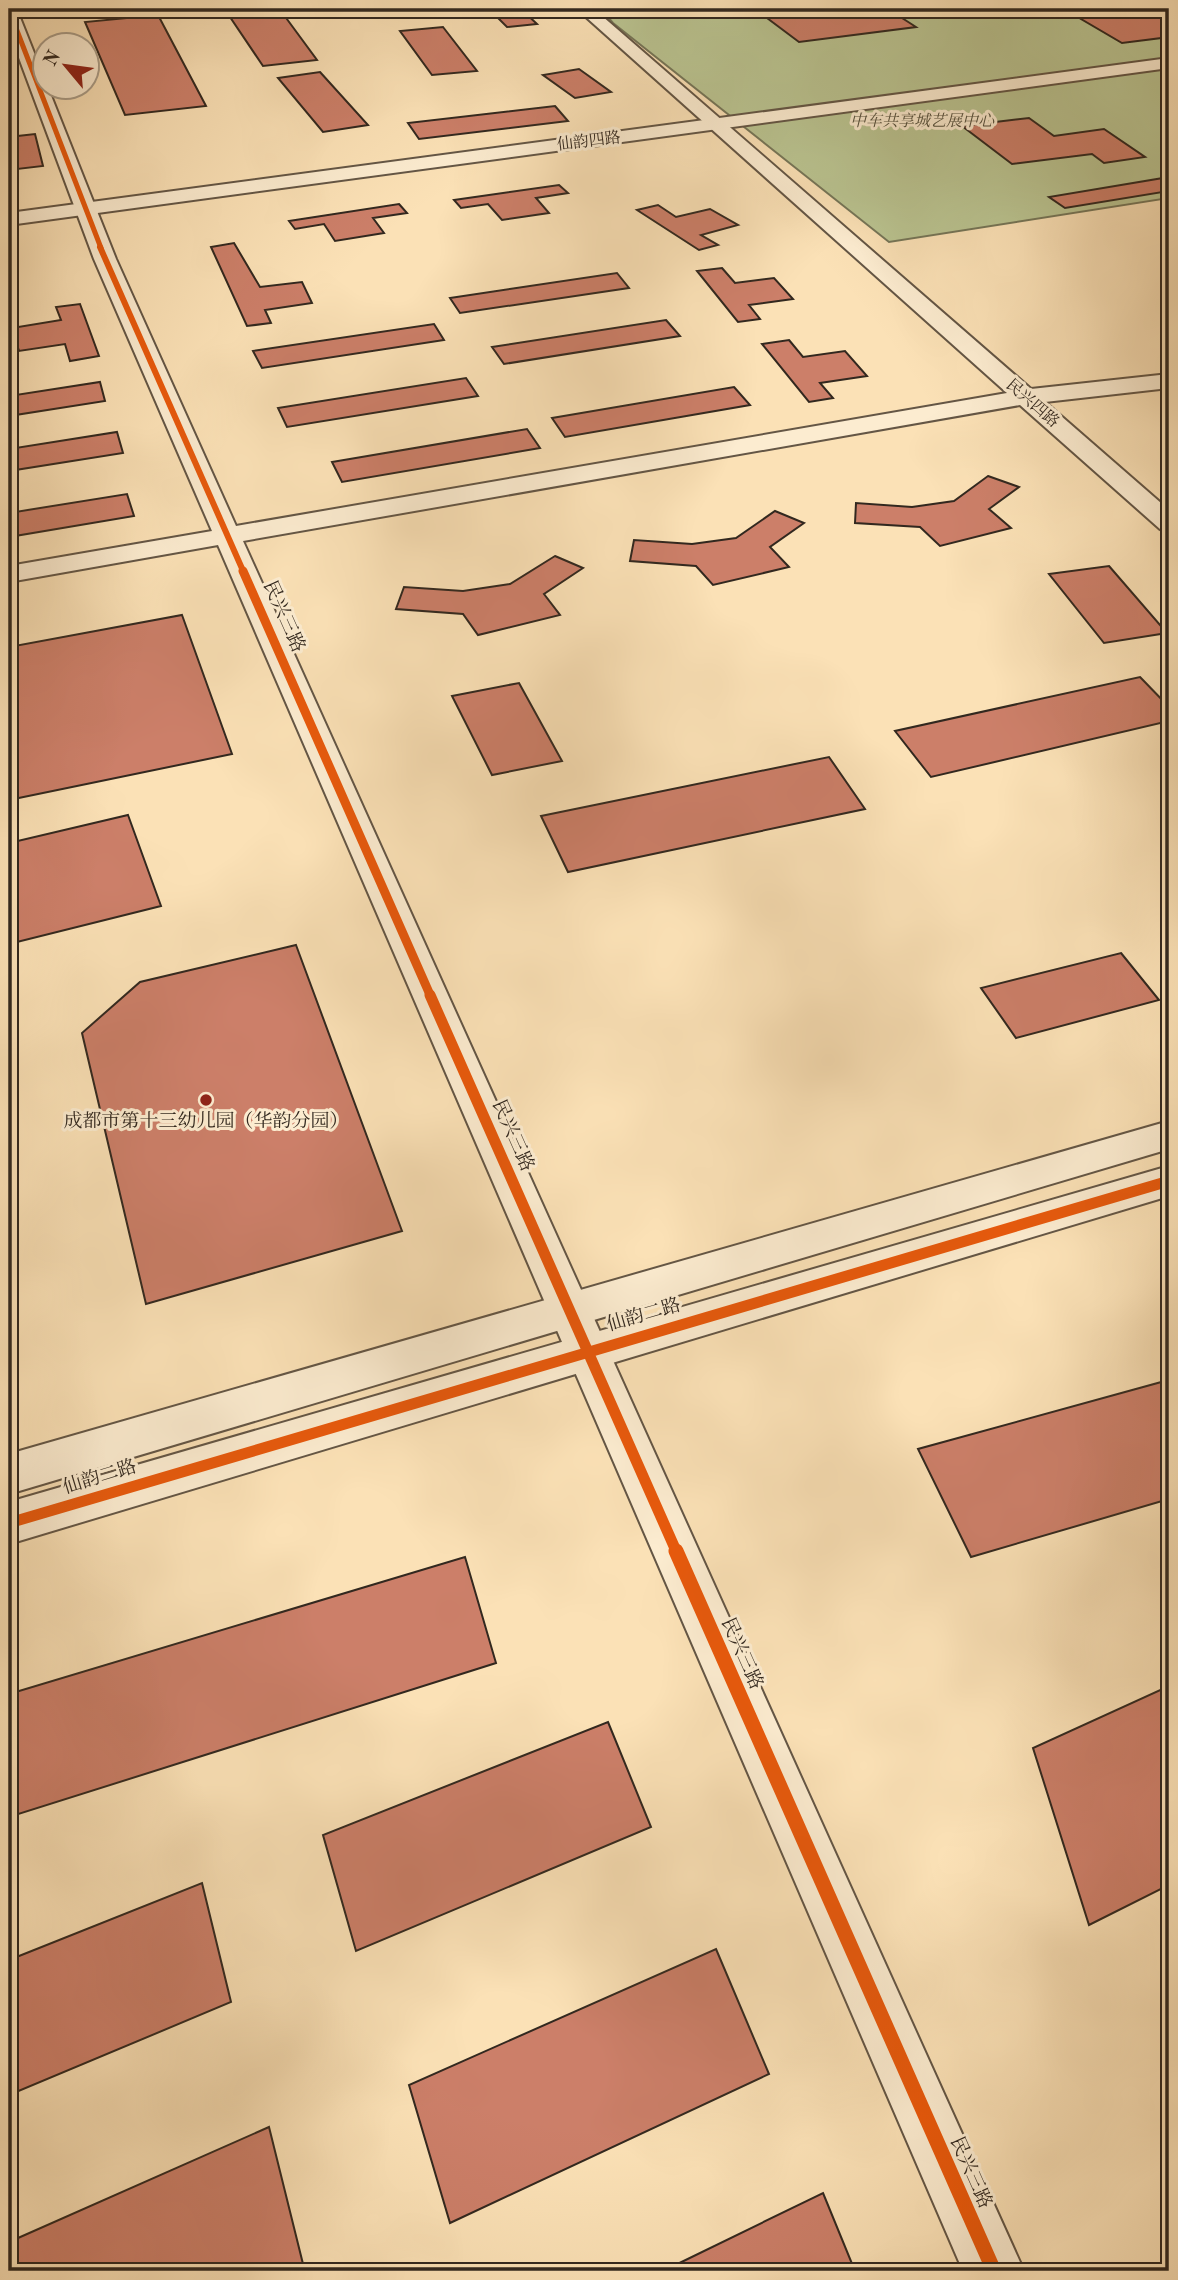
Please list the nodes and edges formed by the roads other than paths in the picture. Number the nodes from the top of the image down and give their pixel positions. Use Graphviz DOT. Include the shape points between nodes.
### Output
graph roads {
  1 [pos="585,9"];
  2 [pos="9,10"];
  3 [pos="1169,63"];
  4 [pos="718,125"];
  5 [pos="83,209"];
  6 [pos="9,219"];
  7 [pos="1169,381"];
  8 [pos="1024,397"];
  9 [pos="1169,523"];
  10 [pos="227,535"];
  11 [pos="9,574"];
  12 [pos="1169,1135"];
  13 [pos="1169,1181"];
  14 [pos="570,1311"];
  15 [pos="587,1351"];
  16 [pos="9,1474"];
  17 [pos="9,1523"];
  18 [pos="994,2271"];
  1 -- 4 [label="street, 民兴四路"];
  2 -- 5 [label="street, 民兴三路"];
  3 -- 4 [label="street, 仙韵四路"];
  4 -- 5 [label="street, 仙韵四路"];
  4 -- 8 [label="street, 民兴四路"];
  5 -- 6 [label="street, 仙韵四路"];
  5 -- 10 [label="street, 民兴三路"];
  7 -- 8 [label="street"];
  8 -- 9 [label="street, 民兴四路"];
  8 -- 10 [label="street"];
  10 -- 11 [label="street"];
  10 -- 14 [label="street, 民兴三路"];
  12 -- 14 [label="street, 仙韵二路"];
  13 -- 15 [label="street, 仙韵二路"];
  14 -- 15 [label="street, 民兴三路"];
  14 -- 16 [label="street, 仙韵二路"];
  15 -- 17 [label="street, 仙韵二路"];
  15 -- 18 [label="street, 民兴三路"];
}
